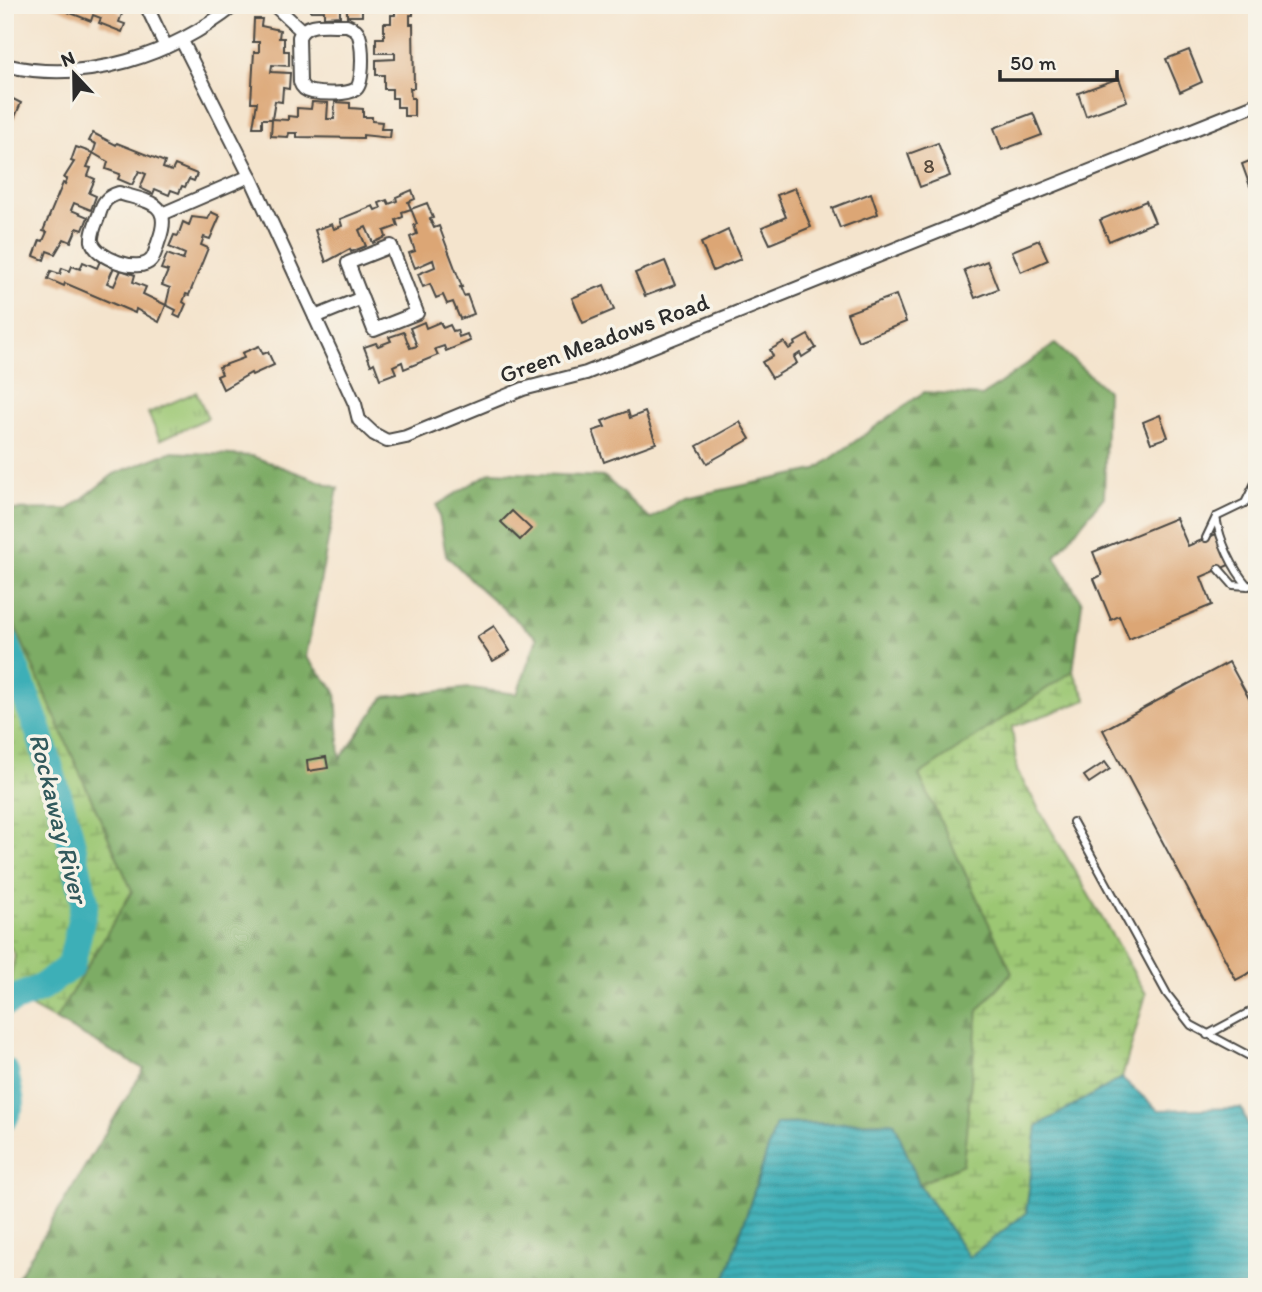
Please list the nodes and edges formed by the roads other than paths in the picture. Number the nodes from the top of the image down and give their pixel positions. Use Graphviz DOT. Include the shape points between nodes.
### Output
graph roads {
  1 [pos="146,5"];
  2 [pos="236,5"];
  3 [pos="274,5"];
  4 [pos="301,30"];
  5 [pos="182,41"];
  6 [pos="166,47"];
  7 [pos="5,65"];
  8 [pos="1257,104"];
  9 [pos="250,176"];
  10 [pos="162,214"];
  11 [pos="362,298"];
  12 [pos="315,317"];
  13 [pos="1257,479"];
  14 [pos="1216,517"];
  15 [pos="1206,538"];
  16 [pos="1219,569"];
  17 [pos="1257,583"];
  18 [pos="1248,586"];
  19 [pos="1073,822"];
  20 [pos="1257,1008"];
  21 [pos="1207,1035"];
  22 [pos="1256,1059"];
  1 -- 6 [label="street"];
  2 -- 5 [label="street"];
  3 -- 4 [label="street"];
  4 -- 4 [label="street" via="347,25 356,29 362,80 356,89 310,92 303,88"];
  5 -- 6 [label="street"];
  5 -- 9 [label="street, Green Meadows Road"];
  6 -- 7 [label="street" via="80,70"];
  8 -- 12 [label="street, Green Meadows Road" via="586,373 523,389 406,437 387,440 359,420"];
  9 -- 10 [label="street"];
  9 -- 12 [label="street, Green Meadows Road"];
  10 -- 10 [label="street" via="165,225 151,260 142,265 133,267 99,254 94,247 91,238 103,201 110,196 119,193 154,204"];
  11 -- 11 [label="street" via="348,263 391,246 417,313 374,330"];
  11 -- 12 [label="street"];
  13 -- 14 [label="lane" via="1245,503"];
  14 -- 15 [label="lane"];
  14 -- 18 [label="lane" via="1237,573"];
  16 -- 18 [label="lane" via="1233,585"];
  17 -- 18 [label="lane"];
  19 -- 21 [label="lane" via="1167,994 1191,1025"];
  20 -- 21 [label="lane"];
  21 -- 22 [label="lane"];
}
